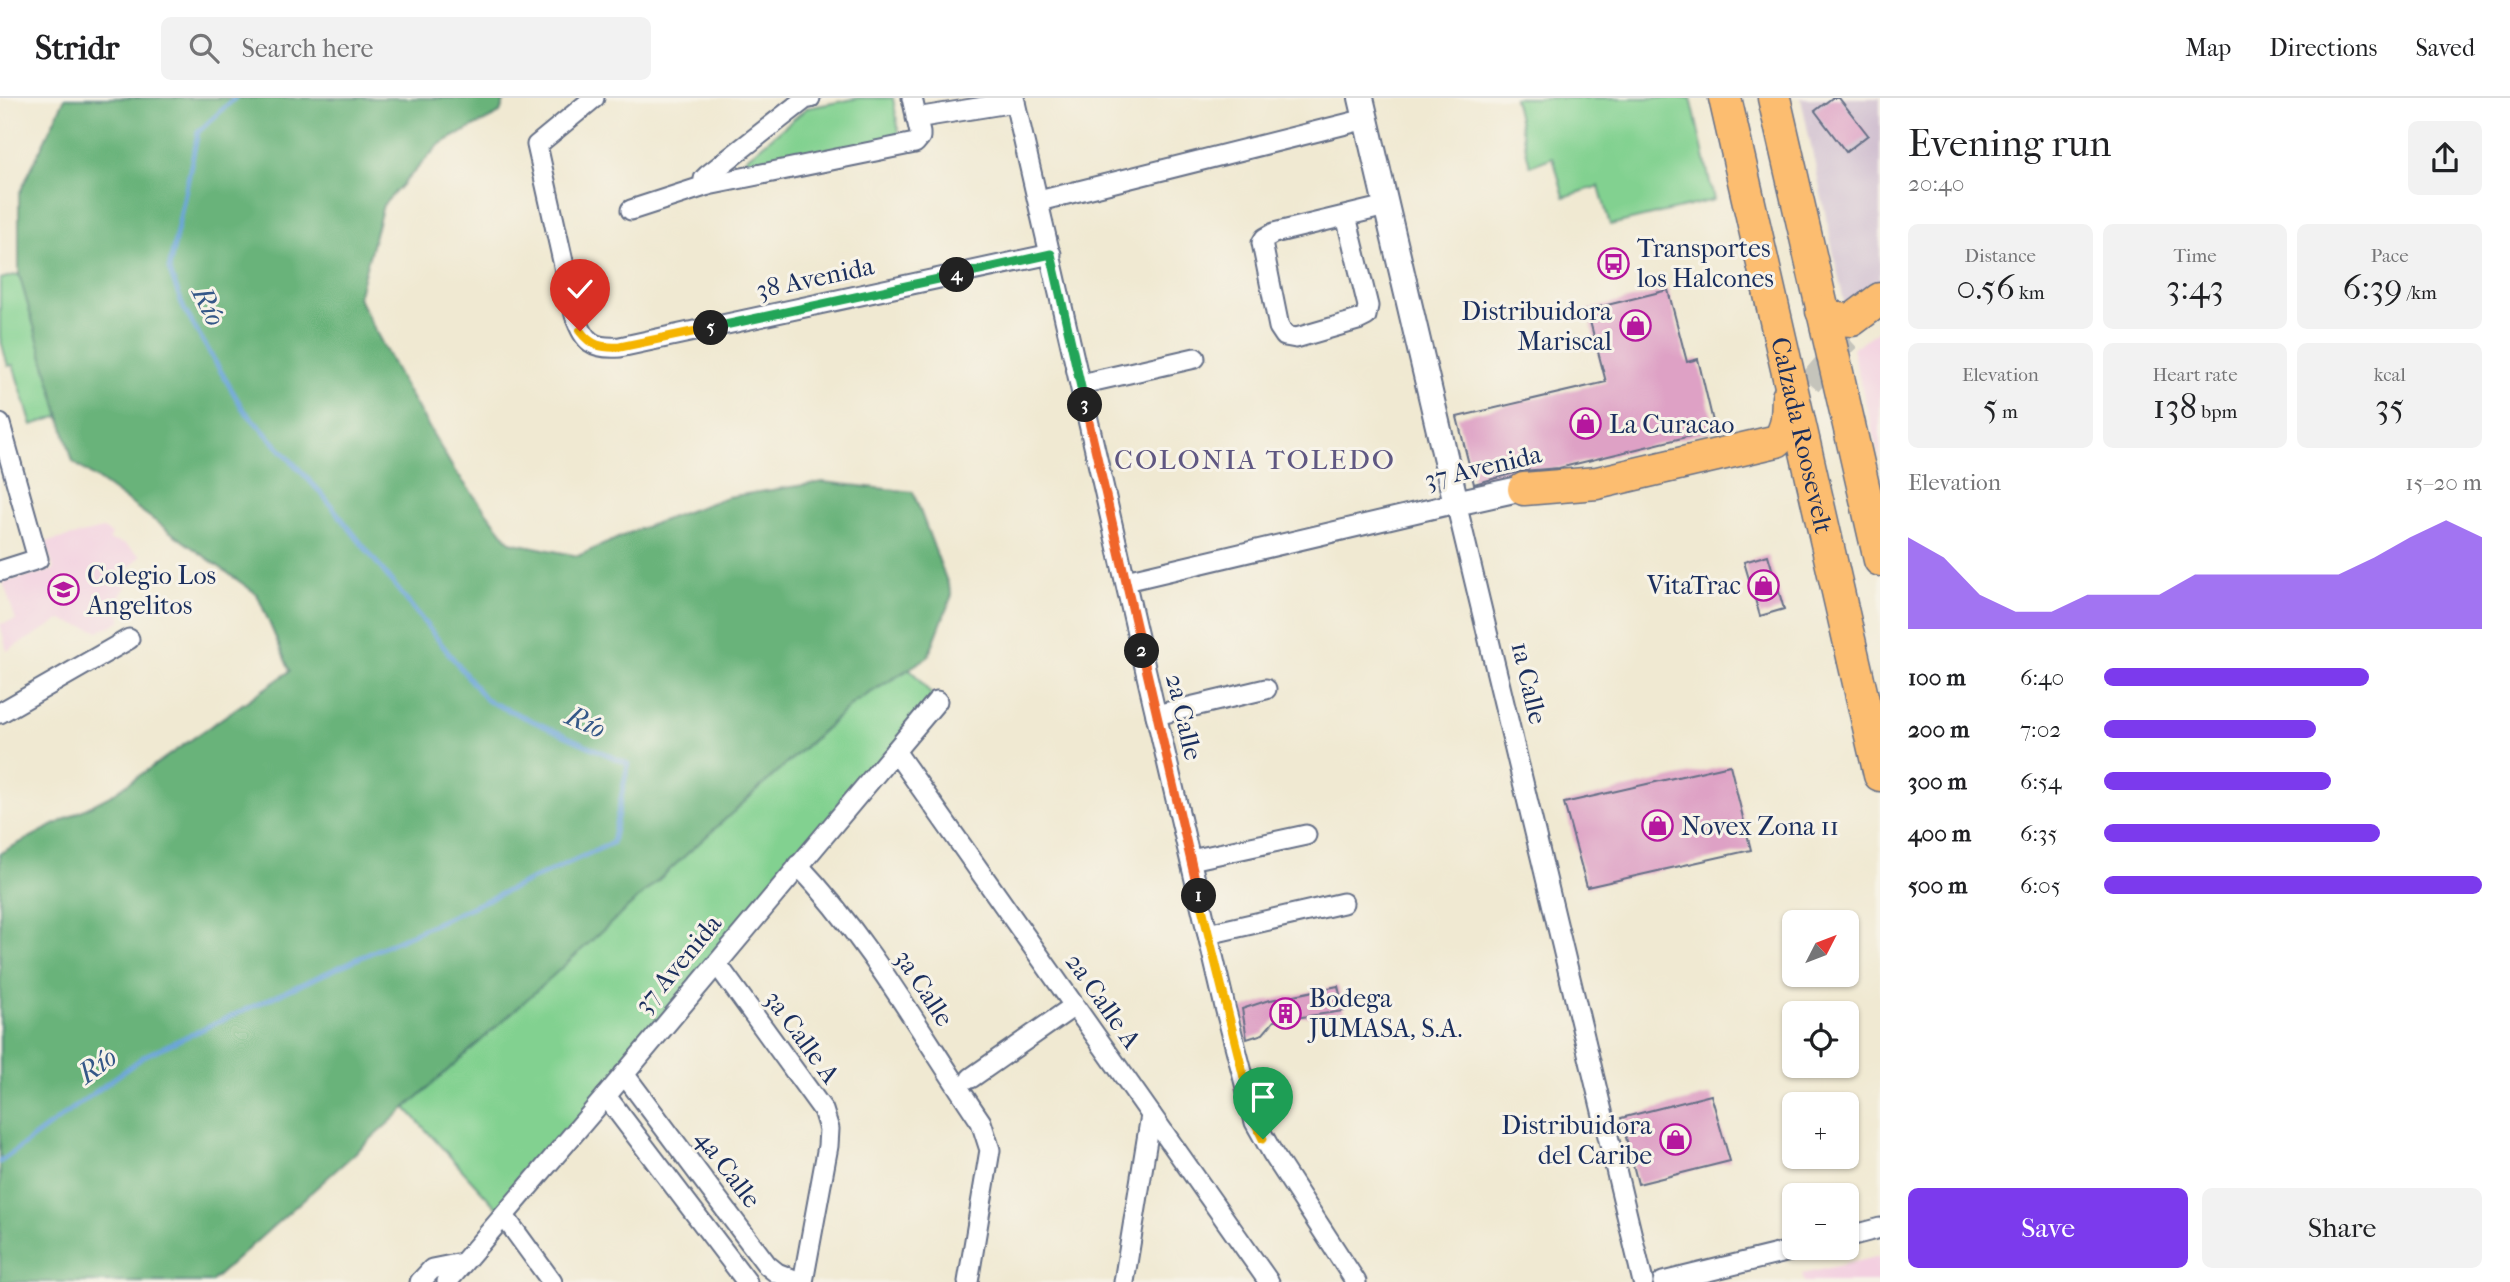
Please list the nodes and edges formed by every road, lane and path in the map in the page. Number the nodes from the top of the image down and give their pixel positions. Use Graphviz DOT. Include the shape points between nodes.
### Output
graph roads {
  1 [pos="594,98"];
  2 [pos="810,98"];
  3 [pos="912,98"];
  4 [pos="1725,98"];
  5 [pos="1774,98"];
  6 [pos="1014,100"];
  7 [pos="1364,108"];
  8 [pos="916,118"];
  9 [pos="708,185"];
  10 [pos="1039,201"];
  11 [pos="1386,206"];
  12 [pos="631,210"];
  13 [pos="1346,216"];
  14 [pos="1051,254"];
  15 [pos="1880,299"];
  16 [pos="1822,311"];
  17 [pos="1880,314"];
  18 [pos="1855,333"];
  19 [pos="1195,358"];
  20 [pos="1788,374"];
  21 [pos="1081,384"];
  22 [pos="0,424"];
  23 [pos="1772,426"];
  24 [pos="1524,489"];
  25 [pos="1456,503"];
  26 [pos="1880,560"];
  27 [pos="0,571"];
  28 [pos="1126,581"];
  29 [pos="129,639"];
  30 [pos="1266,689"];
  31 [pos="937,701"];
  32 [pos="0,713"];
  33 [pos="1156,715"];
  34 [pos="895,751"];
  35 [pos="1880,775"];
  36 [pos="1306,835"];
  37 [pos="1191,860"];
  38 [pos="798,865"];
  39 [pos="1343,903"];
  40 [pos="1208,934"];
  41 [pos="717,964"];
  42 [pos="1074,1006"];
  43 [pos="624,1073"];
  44 [pos="971,1079"];
  45 [pos="607,1096"];
  46 [pos="1151,1115"];
  47 [pos="504,1216"];
  48 [pos="1880,1228"];
  49 [pos="1859,1234"];
  50 [pos="1782,1253"];
  51 [pos="463,1263"];
  52 [pos="420,1282"];
  53 [pos="447,1282"];
  54 [pos="552,1282"];
  55 [pos="747,1282"];
  56 [pos="802,1282"];
  57 [pos="968,1282"];
  58 [pos="1124,1282"];
  59 [pos="1269,1282"];
  60 [pos="1356,1282"];
  61 [pos="1643,1282"];
  62 [pos="1663,1282"];
  1 -- 14 [label="street, 38 Avenida" via="537,145 575,316 590,343 620,347"];
  2 -- 9 [label="street" via="708,175 704,179"];
  3 -- 8 [label="street"];
  4 -- 20 [label="highway, Calzada Roosevelt"];
  5 -- 16 [label="highway, Calzada Roosevelt"];
  6 -- 8 [label="street"];
  6 -- 10 [label="street, 2a Calle"];
  7 -- 10 [label="street"];
  7 -- 11 [label="street, 1a Calle"];
  8 -- 9 [label="street" via="920,137 915,143"];
  9 -- 12 [label="street"];
  10 -- 14 [label="street, 2a Calle"];
  11 -- 13 [label="street"];
  11 -- 25 [label="street, 1a Calle"];
  13 -- 13 [label="street" via="1274,233 1262,243 1279,327 1285,336 1296,338 1366,316 1368,306"];
  14 -- 21 [label="street, 2a Calle"];
  15 -- 16 [label="highway" via="1852,320"];
  16 -- 26 [label="highway, Calzada Roosevelt"];
  17 -- 18 [label="street"];
  19 -- 21 [label="street"];
  20 -- 24 [label="highway" via="1787,424 1777,441 1597,484"];
  20 -- 35 [label="highway, Calzada Roosevelt"];
  21 -- 28 [label="street, 2a Calle"];
  22 -- 27 [label="street" via="38,559"];
  23 -- 24 [label="street, 37 Avenida"];
  24 -- 25 [label="street, 37 Avenida"];
  25 -- 28 [label="street, 37 Avenida"];
  25 -- 61 [label="street, 1a Calle"];
  28 -- 33 [label="street, 2a Calle"];
  29 -- 32 [label="street"];
  30 -- 33 [label="street"];
  31 -- 34 [label="street, 37 Avenida"];
  33 -- 37 [label="street, 2a Calle"];
  34 -- 38 [label="street, 37 Avenida"];
  34 -- 42 [label="street, 2a Calle A"];
  36 -- 37 [label="street"];
  37 -- 40 [label="street, 2a Calle"];
  38 -- 41 [label="street, 37 Avenida"];
  38 -- 57 [label="street, 3a Calle" via="868,950 981,1122 990,1150"];
  39 -- 40 [label="street"];
  40 -- 60 [label="street, 2a Calle" via="1255,1122"];
  41 -- 43 [label="street, 37 Avenida"];
  41 -- 56 [label="street, 3a Calle A" via="823,1110 829,1129"];
  42 -- 44 [label="street"];
  42 -- 46 [label="street, 2a Calle A"];
  43 -- 45 [label="street, 37 Avenida"];
  43 -- 56 [label="street, 4a Calle" via="767,1265"];
  45 -- 47 [label="street, 37 Avenida"];
  45 -- 55 [label="street, 4a Calle"];
  46 -- 58 [label="street"];
  46 -- 59 [label="street, 2a Calle A"];
  47 -- 51 [label="street, 37 Avenida"];
  47 -- 54 [label="street"];
  48 -- 49 [label="street"];
  50 -- 62 [label="street"];
  51 -- 52 [label="street" via="432,1269"];
  51 -- 53 [label="street, 37 Avenida"];
}
